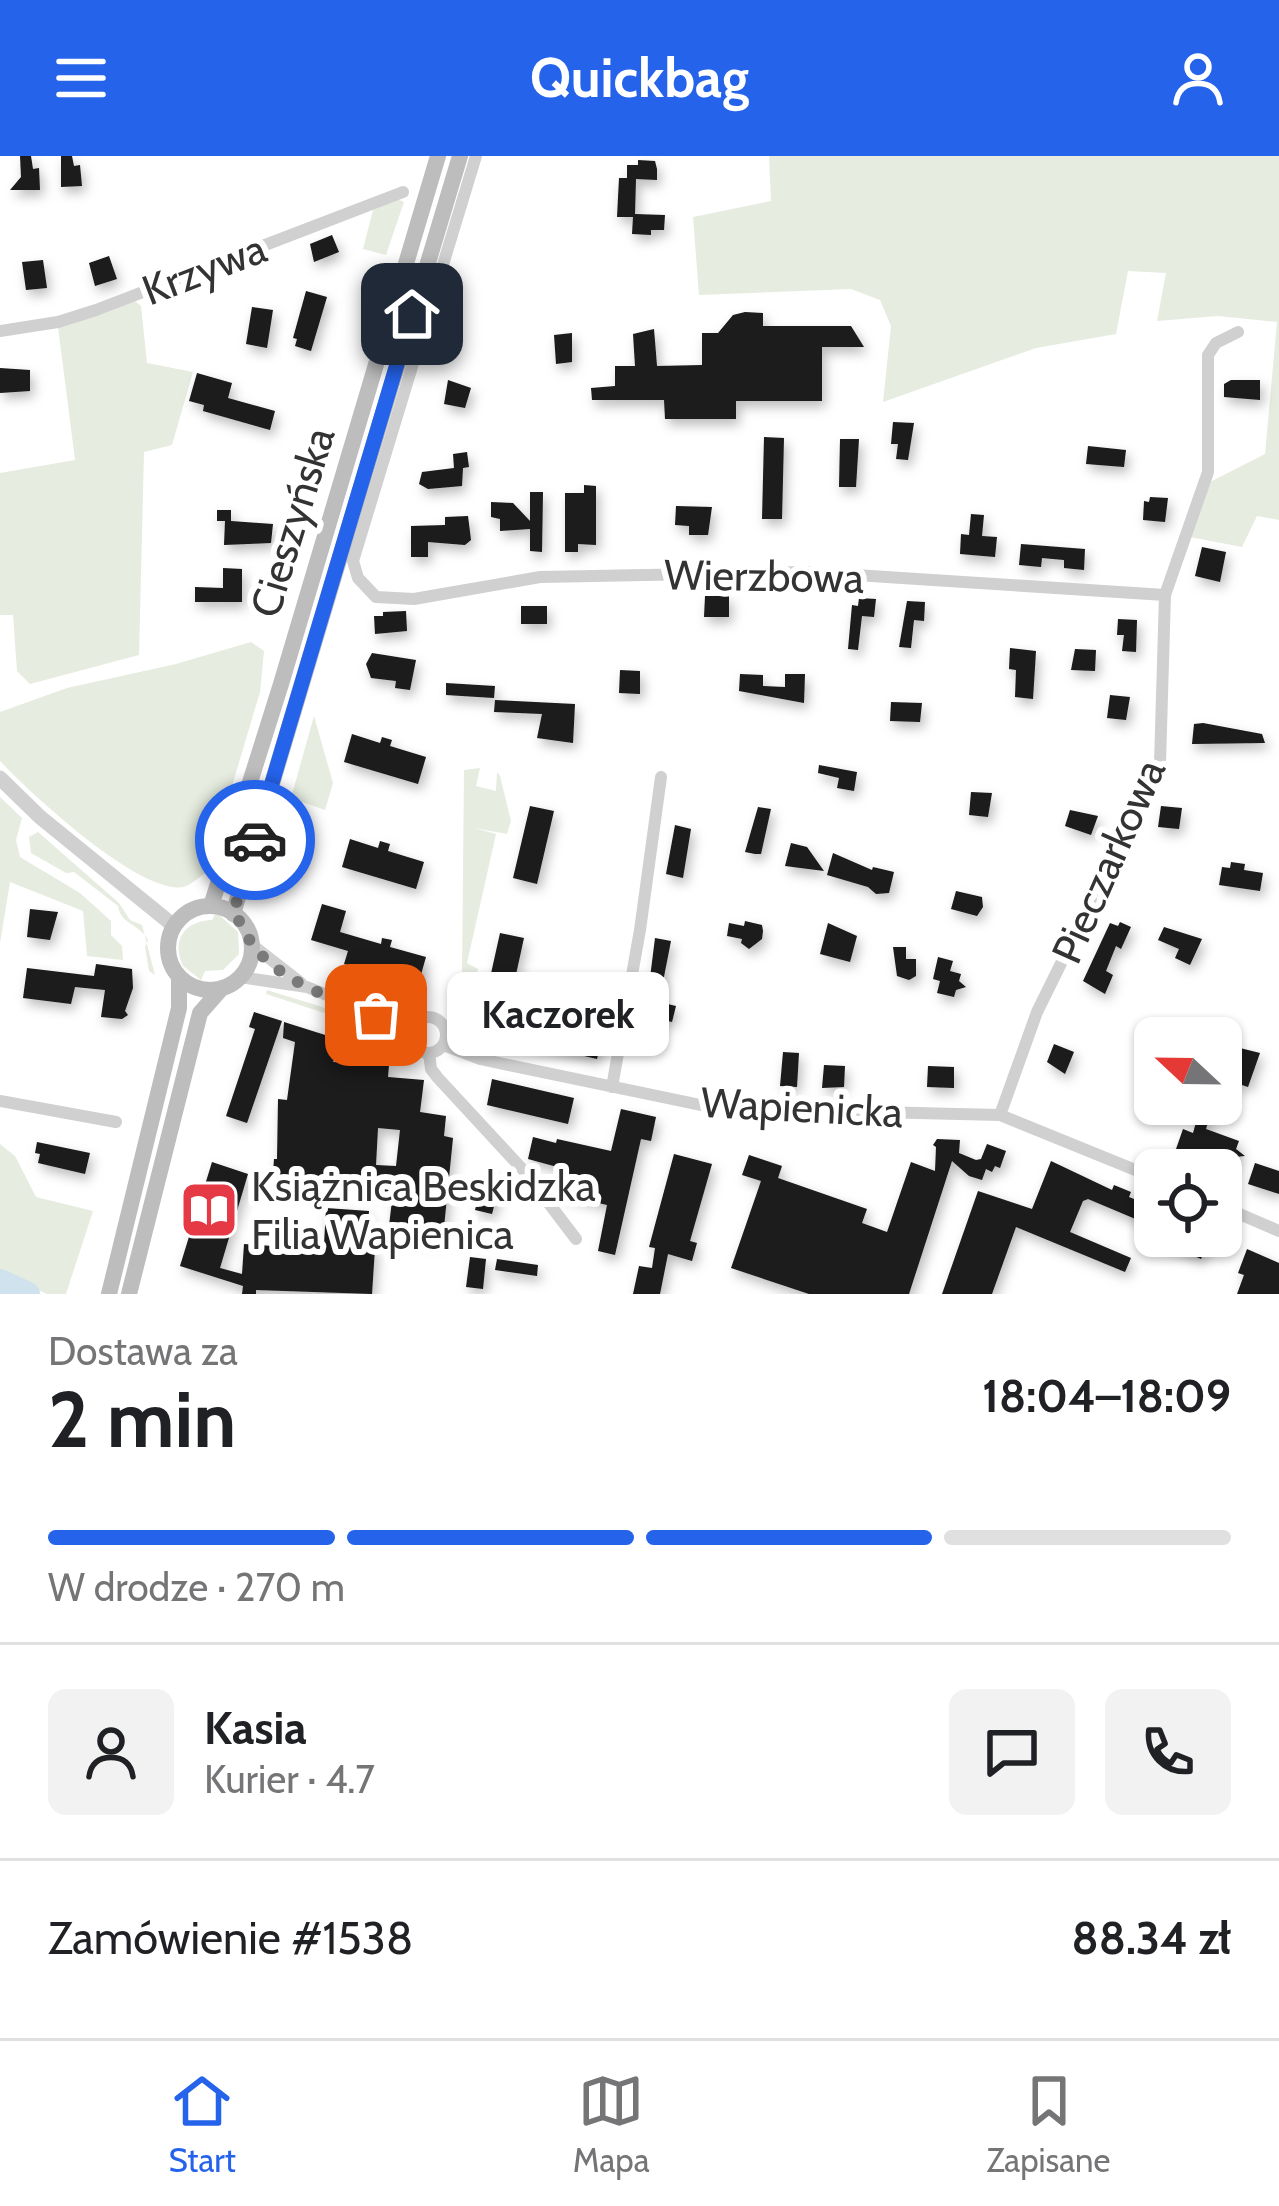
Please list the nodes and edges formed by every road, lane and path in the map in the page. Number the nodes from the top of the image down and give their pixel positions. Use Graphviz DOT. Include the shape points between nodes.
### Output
graph roads {
  1 [pos="438,156"];
  2 [pos="460,156"];
  3 [pos="476,156"];
  4 [pos="403,192"];
  5 [pos="0,331"];
  6 [pos="1238,332"];
  7 [pos="1165,595"];
  8 [pos="661,777"];
  9 [pos="0,778"];
  10 [pos="211,906"];
  11 [pos="233,914"];
  12 [pos="174,926"];
  13 [pos="251,944"];
  14 [pos="179,977"];
  15 [pos="240,977"];
  16 [pos="307,987"];
  17 [pos="222,988"];
  18 [pos="411,1029"];
  19 [pos="443,1045"];
  20 [pos="429,1053"];
  21 [pos="612,1087"];
  22 [pos="0,1101"];
  23 [pos="1000,1115"];
  24 [pos="116,1122"];
  25 [pos="1134,1169"];
  26 [pos="1242,1215"];
  27 [pos="1279,1231"];
  28 [pos="576,1239"];
  29 [pos="109,1294"];
  30 [pos="129,1294"];
  1 -- 10 [label="main road, Cieszyńska"];
  2 -- 11 [label="main road, Cieszyńska"];
  3 -- 7 [label="street, Wierzbowa" via="358,544 356,573 376,597 540,578 809,572"];
  4 -- 5 [label="street, Krzywa" via="115,304"];
  6 -- 7 [label="street, Pieczarkowa" via="1208,356 1208,472"];
  7 -- 23 [label="street, Pieczarkowa" via="1160,764 1037,1012"];
  8 -- 21 [label="street"];
  9 -- 12 [label="street"];
  10 -- 11 [label="main road"];
  10 -- 12 [label="main road"];
  11 -- 13 [label="main road"];
  12 -- 14 [label="main road" via="167,947"];
  13 -- 15 [label="main road"];
  13 -- 16 [label="street"];
  14 -- 17 [label="main road" via="199,989"];
  14 -- 29 [label="main road"];
  15 -- 16 [label="street"];
  15 -- 17 [label="main road"];
  16 -- 18 [label="street"];
  17 -- 30 [label="main road" via="200,1013"];
  18 -- 19 [label="street" via="434,1018 444,1027"];
  18 -- 20 [label="street" via="413,1046"];
  19 -- 20 [label="street"];
  19 -- 21 [label="street, Wapienicka"];
  20 -- 28 [label="street" via="431,1070"];
  21 -- 23 [label="street, Wapienicka" via="741,1111"];
  22 -- 24 [label="street"];
  23 -- 25 [label="street, Wapienicka"];
  26 -- 27 [label="street"];
}
